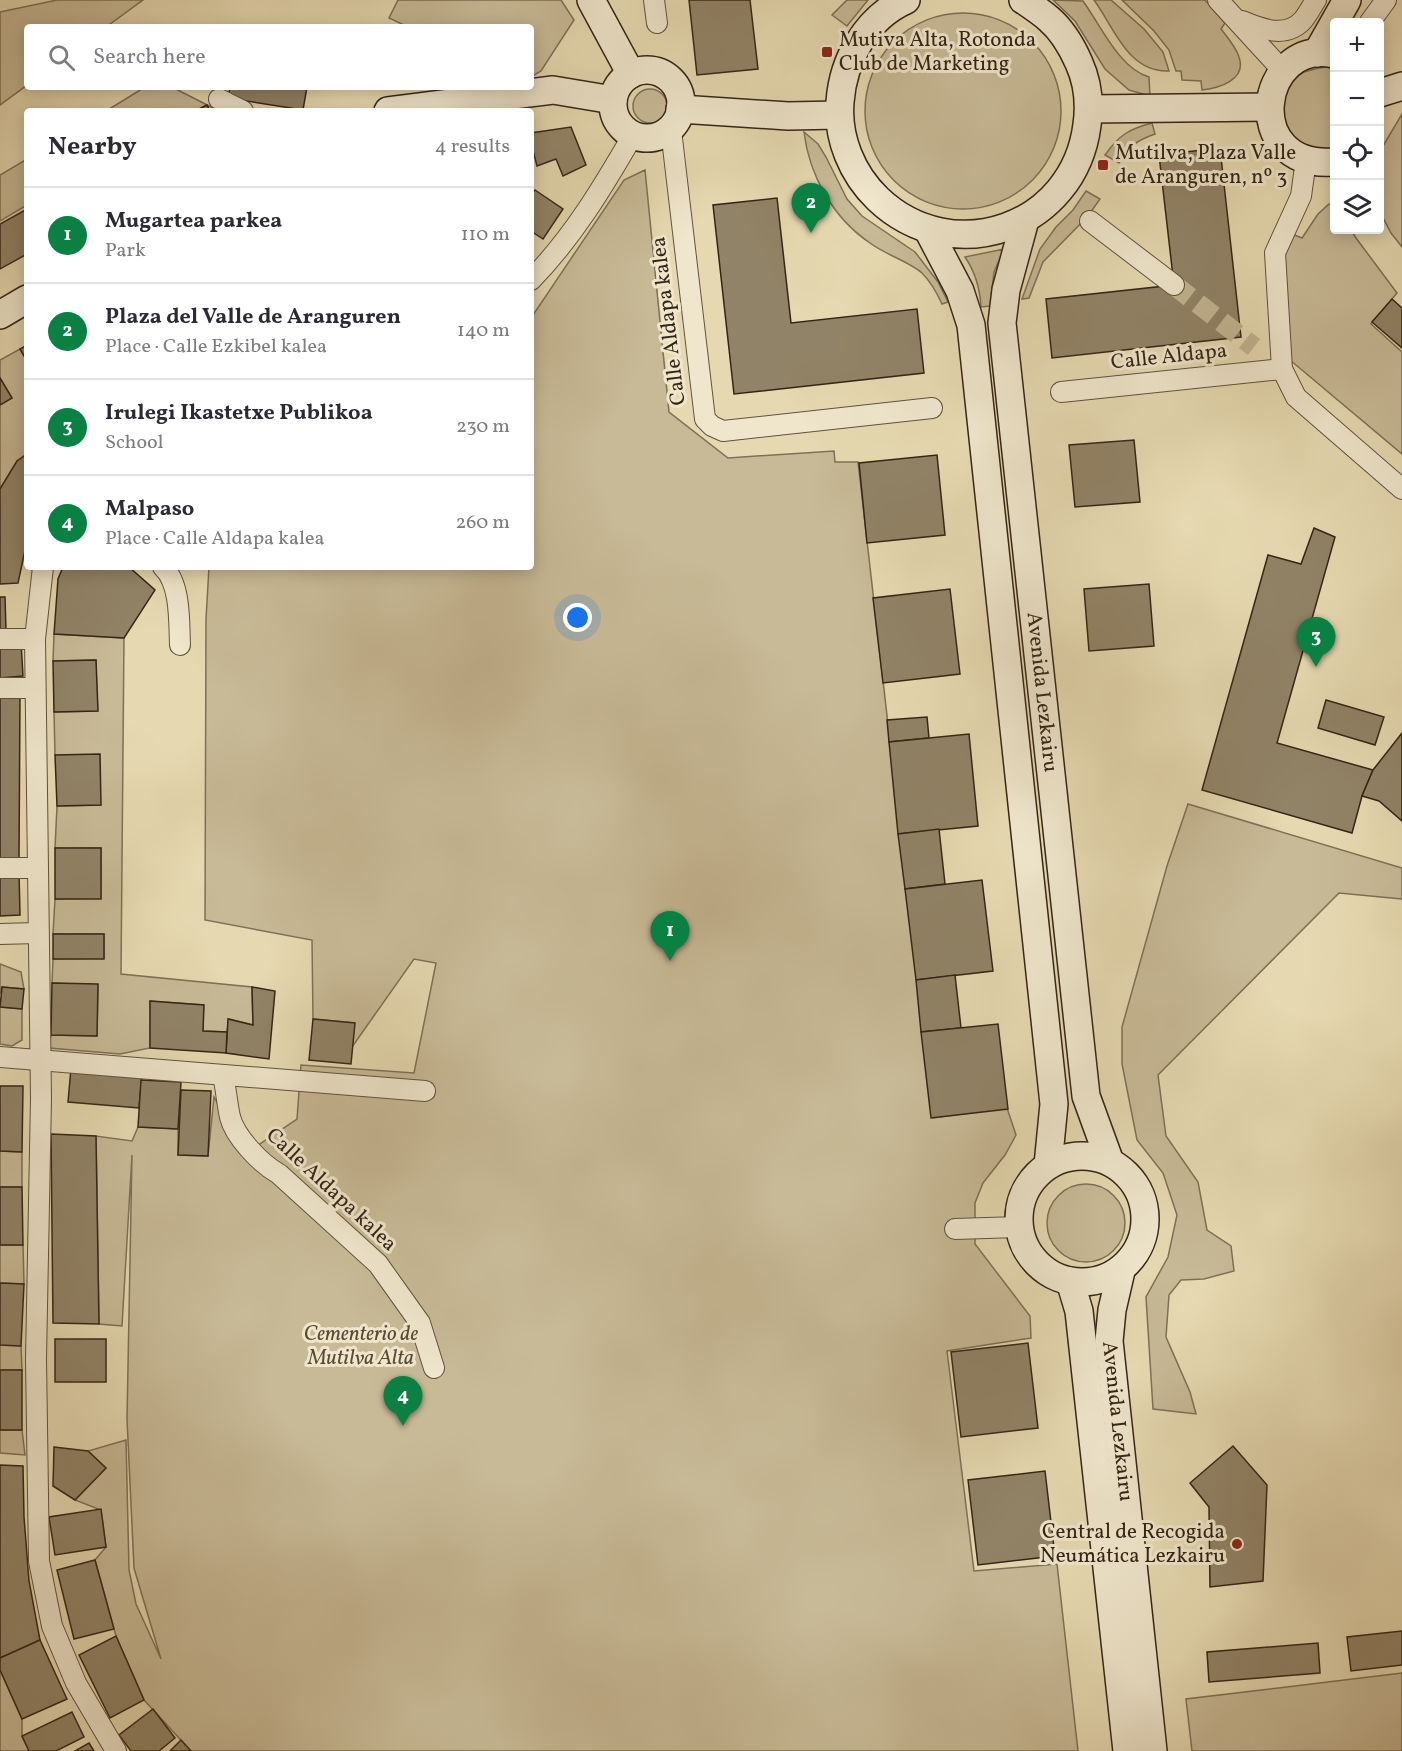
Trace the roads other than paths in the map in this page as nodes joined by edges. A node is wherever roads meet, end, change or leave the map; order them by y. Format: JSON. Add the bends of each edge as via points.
{"nodes":[{"id":1,"x":591,"y":0,"type":"edge"},
{"id":2,"x":654,"y":0,"type":"edge"},
{"id":3,"x":1023,"y":0,"type":"edge"},
{"id":4,"x":1218,"y":0,"type":"edge"},
{"id":5,"x":1316,"y":0,"type":"edge"},
{"id":6,"x":1326,"y":0,"type":"edge"},
{"id":7,"x":1347,"y":0,"type":"edge"},
{"id":8,"x":1358,"y":0,"type":"edge"},
{"id":9,"x":1386,"y":0,"type":"edge"},
{"id":10,"x":901,"y":1,"type":"edge"},
{"id":11,"x":1357,"y":18,"type":"edge"},
{"id":12,"x":1373,"y":18,"type":"edge"},
{"id":13,"x":1237,"y":19,"type":"junction"},
{"id":14,"x":657,"y":23,"type":"dead end"},
{"id":15,"x":1327,"y":46,"type":"edge"},
{"id":16,"x":1283,"y":71,"type":"junction"},
{"id":17,"x":631,"y":74,"type":"junction"},
{"id":18,"x":1402,"y":86,"type":"edge"},
{"id":19,"x":1384,"y":92,"type":"edge"},
{"id":20,"x":219,"y":99,"type":"dead end"},
{"id":21,"x":613,"y":100,"type":"junction"},
{"id":22,"x":1269,"y":107,"type":"junction"},
{"id":23,"x":237,"y":108,"type":"edge"},
{"id":24,"x":412,"y":108,"type":"edge"},
{"id":25,"x":1090,"y":109,"type":"junction"},
{"id":26,"x":838,"y":115,"type":"junction"},
{"id":27,"x":676,"y":119,"type":"junction"},
{"id":28,"x":633,"y":135,"type":"junction"},
{"id":29,"x":1306,"y":160,"type":"junction"},
{"id":30,"x":1330,"y":162,"type":"edge"},
{"id":31,"x":1025,"y":220,"type":"junction"},
{"id":32,"x":1090,"y":221,"type":"dead end"},
{"id":33,"x":928,"y":230,"type":"junction"},
{"id":34,"x":534,"y":277,"type":"edge"},
{"id":35,"x":1174,"y":285,"type":"tunnel mouth"},
{"id":36,"x":24,"y":301,"type":"edge"},
{"id":37,"x":0,"y":315,"type":"edge"},
{"id":38,"x":1282,"y":369,"type":"junction"},
{"id":39,"x":1061,"y":393,"type":"dead end"},
{"id":40,"x":932,"y":408,"type":"dead end"},
{"id":41,"x":1402,"y":489,"type":"edge"},
{"id":42,"x":43,"y":570,"type":"edge"},
{"id":43,"x":149,"y":570,"type":"edge"},
{"id":44,"x":168,"y":575,"type":"edge"},
{"id":45,"x":0,"y":639,"type":"edge"},
{"id":46,"x":35,"y":639,"type":"junction"},
{"id":47,"x":180,"y":645,"type":"dead end"},
{"id":48,"x":0,"y":688,"type":"edge"},
{"id":49,"x":36,"y":688,"type":"junction"},
{"id":50,"x":0,"y":868,"type":"edge"},
{"id":51,"x":37,"y":868,"type":"junction"},
{"id":52,"x":37,"y":933,"type":"junction"},
{"id":53,"x":0,"y":934,"type":"edge"},
{"id":54,"x":0,"y":1057,"type":"edge"},
{"id":55,"x":39,"y":1059,"type":"junction"},
{"id":56,"x":223,"y":1075,"type":"junction"},
{"id":57,"x":426,"y":1091,"type":"dead end"},
{"id":58,"x":1110,"y":1162,"type":"junction"},
{"id":59,"x":1048,"y":1165,"type":"junction"},
{"id":60,"x":1018,"y":1227,"type":"junction"},
{"id":61,"x":955,"y":1228,"type":"dead end"},
{"id":62,"x":1121,"y":1271,"type":"junction"},
{"id":63,"x":1070,"y":1281,"type":"junction"},
{"id":64,"x":434,"y":1368,"type":"dead end"},
{"id":65,"x":116,"y":1751,"type":"edge"},
{"id":66,"x":1127,"y":1751,"type":"edge"},
{"id":67,"x":1154,"y":1751,"type":"edge"}],
"edges":[{"from":1,"to":17,"type":"street"},
{"from":2,"to":14,"type":"street"},
{"from":3,"to":25,"type":"street","via":[[1050,19],[1071,45],[1085,76]]},
{"from":4,"to":13,"type":"street"},
{"from":5,"to":13,"type":"street","via":[[1303,21],[1291,29],[1276,32]]},
{"from":6,"to":15,"type":"street"},
{"from":7,"to":15,"type":"street"},
{"from":8,"to":11,"type":"street"},
{"from":9,"to":12,"type":"street"},
{"from":10,"to":26,"type":"street","via":[[872,24],[853,51],[842,82]]},
{"from":13,"to":16,"type":"street"},
{"from":15,"to":16,"type":"street"},
{"from":16,"to":22,"type":"street","via":[[1271,92]]},
{"from":17,"to":21,"type":"street","via":[[622,81]]},
{"from":17,"to":27,"type":"street","via":[[651,70],[670,80],[680,98]]},
{"from":18,"to":19,"type":"street"},
{"from":20,"to":23,"type":"street"},
{"from":21,"to":24,"type":"street","via":[[553,90]]},
{"from":21,"to":28,"type":"street","via":[[617,121]]},
{"from":22,"to":25,"type":"street"},
{"from":22,"to":29,"type":"street","via":[[1271,124],[1279,140]]},
{"from":25,"to":31,"type":"street","via":[[1085,142],[1072,173],[1052,200]]},
{"from":26,"to":27,"type":"street"},
{"from":26,"to":33,"type":"street","via":[[846,153],[865,187],[893,213]]},
{"from":27,"to":28,"type":"street","via":[[650,138]]},
{"from":27,"to":40,"type":"street","name":"Calle Aldapa kalea","via":[[705,419],[723,431]]},
{"from":28,"to":34,"type":"street","via":[[582,219]]},
{"from":29,"to":30,"type":"street"},
{"from":29,"to":38,"type":"street","via":[[1301,196],[1275,253]]},
{"from":31,"to":33,"type":"street","via":[[994,232],[961,235]]},
{"from":31,"to":58,"type":"street","name":"Avenida Lezkairu","via":[[1006,291],[1002,323],[1086,1096]]},
{"from":32,"to":35,"type":"street"},
{"from":33,"to":59,"type":"street","name":"Avenida Lezkairu","via":[[960,291],[971,325],[1053,1099]]},
{"from":36,"to":37,"type":"street"},
{"from":38,"to":39,"type":"street","name":"Calle Aldapa"},
{"from":38,"to":41,"type":"street","via":[[1296,397]]},
{"from":42,"to":46,"type":"street"},
{"from":43,"to":44,"type":"street","via":[[159,579]]},
{"from":44,"to":47,"type":"street","via":[[179,610]]},
{"from":45,"to":46,"type":"street"},
{"from":46,"to":49,"type":"street"},
{"from":48,"to":49,"type":"street"},
{"from":49,"to":51,"type":"street"},
{"from":50,"to":51,"type":"street"},
{"from":51,"to":52,"type":"street"},
{"from":52,"to":53,"type":"street"},
{"from":52,"to":55,"type":"street"},
{"from":54,"to":55,"type":"street"},
{"from":55,"to":56,"type":"street"},
{"from":55,"to":65,"type":"street","via":[[39,1561],[52,1626],[76,1683]]},
{"from":56,"to":57,"type":"street"},
{"from":56,"to":64,"type":"street","name":"Calle Aldapa kalea","via":[[231,1119],[243,1139],[267,1167],[378,1264],[420,1323]]},
{"from":58,"to":59,"type":"street","via":[[1089,1156],[1068,1157]]},
{"from":58,"to":62,"type":"street","via":[[1126,1173],[1138,1189],[1144,1207],[1140,1245]]},
{"from":59,"to":60,"type":"street","via":[[1024,1193]]},
{"from":60,"to":61,"type":"street"},
{"from":60,"to":63,"type":"street","via":[[1037,1263],[1052,1275]]},
{"from":62,"to":63,"type":"street","via":[[1101,1280]]},
{"from":62,"to":67,"type":"street","name":"Avenida Lezkairu","via":[[1108,1341]]},
{"from":63,"to":66,"type":"street","name":"Avenida Lezkairu","via":[[1079,1311]]}]}
